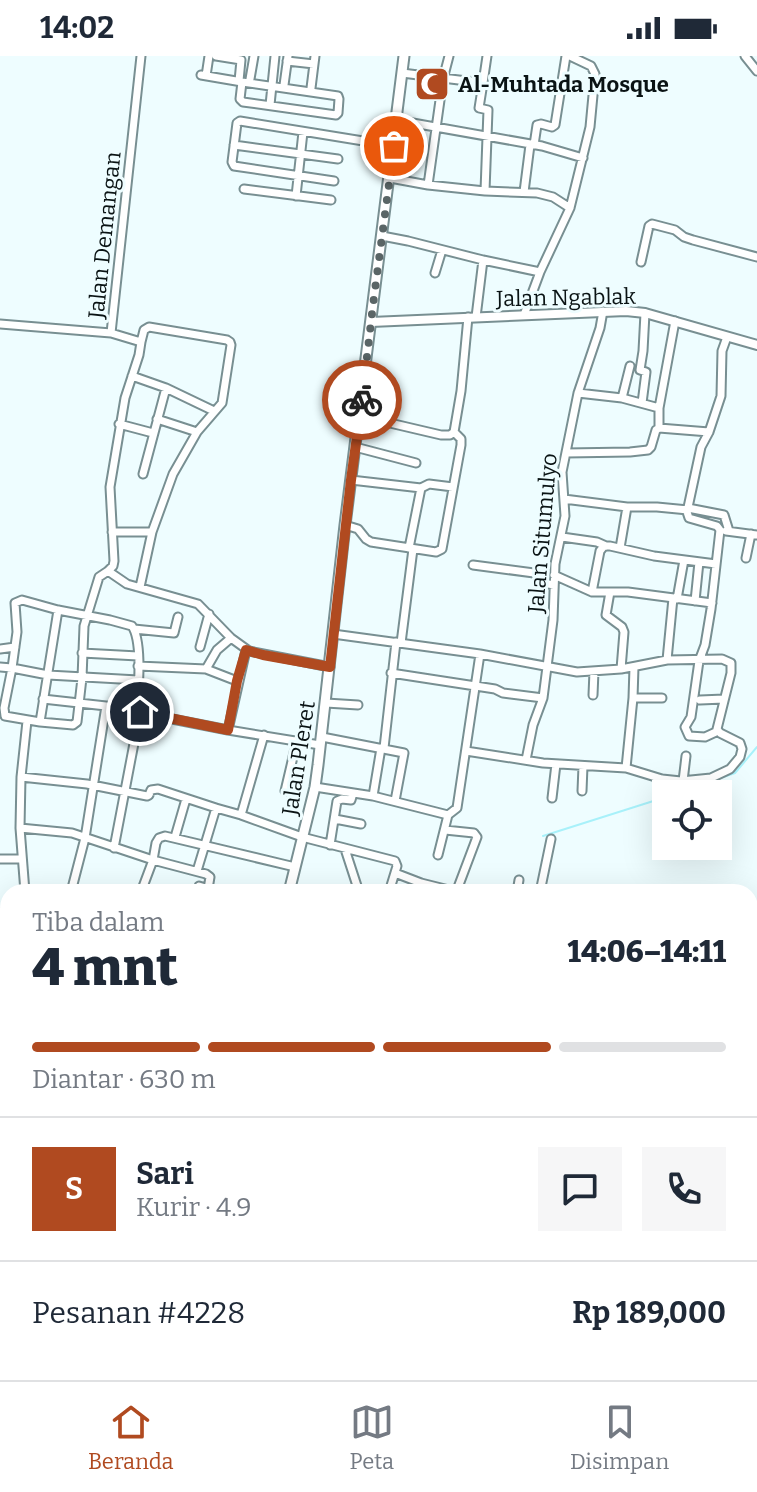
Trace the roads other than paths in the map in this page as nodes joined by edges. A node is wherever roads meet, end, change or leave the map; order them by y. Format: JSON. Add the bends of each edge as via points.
{"nodes":[{"id":1,"x":141,"y":56,"type":"edge"},
{"id":2,"x":209,"y":56,"type":"edge"},
{"id":3,"x":216,"y":56,"type":"edge"},
{"id":4,"x":254,"y":56,"type":"edge"},
{"id":5,"x":275,"y":56,"type":"edge"},
{"id":6,"x":404,"y":56,"type":"edge"},
{"id":7,"x":449,"y":56,"type":"edge"},
{"id":8,"x":487,"y":56,"type":"edge"},
{"id":9,"x":568,"y":56,"type":"edge"},
{"id":10,"x":745,"y":56,"type":"edge"},
{"id":11,"x":288,"y":58,"type":"edge"},
{"id":12,"x":580,"y":58,"type":"edge"},
{"id":13,"x":314,"y":60,"type":"edge"},
{"id":14,"x":757,"y":71,"type":"edge"},
{"id":15,"x":405,"y":73,"type":"junction"},
{"id":16,"x":443,"y":79,"type":"junction"},
{"id":17,"x":244,"y":81,"type":"junction"},
{"id":18,"x":483,"y":83,"type":"junction"},
{"id":19,"x":284,"y":85,"type":"dead end"},
{"id":20,"x":272,"y":86,"type":"junction"},
{"id":21,"x":311,"y":88,"type":"dead end"},
{"id":22,"x":270,"y":105,"type":"junction"},
{"id":23,"x":399,"y":121,"type":"junction"},
{"id":24,"x":436,"y":127,"type":"junction"},
{"id":25,"x":303,"y":132,"type":"junction"},
{"id":26,"x":487,"y":135,"type":"junction"},
{"id":27,"x":234,"y":145,"type":"junction"},
{"id":28,"x":532,"y":145,"type":"junction"},
{"id":29,"x":394,"y":146,"type":"junction"},
{"id":30,"x":300,"y":155,"type":"junction"},
{"id":31,"x":583,"y":158,"type":"junction"},
{"id":32,"x":338,"y":159,"type":"dead end"},
{"id":33,"x":298,"y":176,"type":"junction"},
{"id":34,"x":393,"y":178,"type":"junction"},
{"id":35,"x":334,"y":181,"type":"dead end"},
{"id":36,"x":428,"y":185,"type":"junction"},
{"id":37,"x":244,"y":189,"type":"dead end"},
{"id":38,"x":485,"y":191,"type":"junction"},
{"id":39,"x":524,"y":192,"type":"junction"},
{"id":40,"x":296,"y":196,"type":"junction"},
{"id":41,"x":331,"y":200,"type":"dead end"},
{"id":42,"x":570,"y":208,"type":"junction"},
{"id":43,"x":385,"y":237,"type":"junction"},
{"id":44,"x":442,"y":250,"type":"junction"},
{"id":45,"x":757,"y":257,"type":"edge"},
{"id":46,"x":483,"y":260,"type":"junction"},
{"id":47,"x":641,"y":262,"type":"dead end"},
{"id":48,"x":540,"y":272,"type":"junction"},
{"id":49,"x":435,"y":273,"type":"dead end"},
{"id":50,"x":603,"y":311,"type":"junction"},
{"id":51,"x":645,"y":313,"type":"junction"},
{"id":52,"x":524,"y":315,"type":"junction"},
{"id":53,"x":472,"y":317,"type":"junction"},
{"id":54,"x":675,"y":321,"type":"junction"},
{"id":55,"x":371,"y":322,"type":"junction"},
{"id":56,"x":0,"y":324,"type":"edge"},
{"id":57,"x":111,"y":333,"type":"junction"},
{"id":58,"x":727,"y":337,"type":"junction"},
{"id":59,"x":141,"y":342,"type":"junction"},
{"id":60,"x":757,"y":345,"type":"edge"},
{"id":61,"x":630,"y":366,"type":"dead end"},
{"id":62,"x":132,"y":376,"type":"junction"},
{"id":63,"x":166,"y":388,"type":"junction"},
{"id":64,"x":578,"y":393,"type":"junction"},
{"id":65,"x":622,"y":398,"type":"junction"},
{"id":66,"x":642,"y":403,"type":"junction"},
{"id":67,"x":659,"y":408,"type":"junction"},
{"id":68,"x":214,"y":411,"type":"junction"},
{"id":69,"x":360,"y":416,"type":"junction"},
{"id":70,"x":157,"y":419,"type":"junction"},
{"id":71,"x":119,"y":424,"type":"junction"},
{"id":72,"x":659,"y":428,"type":"junction"},
{"id":73,"x":197,"y":432,"type":"junction"},
{"id":74,"x":454,"y":432,"type":"junction"},
{"id":75,"x":709,"y":432,"type":"junction"},
{"id":76,"x":153,"y":433,"type":"junction"},
{"id":77,"x":355,"y":447,"type":"junction"},
{"id":78,"x":566,"y":453,"type":"junction"},
{"id":79,"x":416,"y":463,"type":"dead end"},
{"id":80,"x":143,"y":474,"type":"dead end"},
{"id":81,"x":351,"y":480,"type":"junction"},
{"id":82,"x":453,"y":487,"type":"junction"},
{"id":83,"x":421,"y":488,"type":"junction"},
{"id":84,"x":564,"y":499,"type":"junction"},
{"id":85,"x":627,"y":507,"type":"junction"},
{"id":86,"x":688,"y":509,"type":"junction"},
{"id":87,"x":345,"y":525,"type":"junction"},
{"id":88,"x":720,"y":530,"type":"junction"},
{"id":89,"x":729,"y":531,"type":"junction"},
{"id":90,"x":112,"y":532,"type":"junction"},
{"id":91,"x":152,"y":532,"type":"junction"},
{"id":92,"x":754,"y":535,"type":"edge"},
{"id":93,"x":562,"y":537,"type":"junction"},
{"id":94,"x":607,"y":546,"type":"junction"},
{"id":95,"x":620,"y":548,"type":"junction"},
{"id":96,"x":411,"y":549,"type":"junction"},
{"id":97,"x":746,"y":558,"type":"dead end"},
{"id":98,"x":684,"y":560,"type":"junction"},
{"id":99,"x":699,"y":562,"type":"junction"},
{"id":100,"x":716,"y":564,"type":"junction"},
{"id":101,"x":473,"y":565,"type":"dead end"},
{"id":102,"x":108,"y":571,"type":"junction"},
{"id":103,"x":554,"y":575,"type":"junction"},
{"id":104,"x":554,"y":585,"type":"junction"},
{"id":105,"x":140,"y":587,"type":"junction"},
{"id":106,"x":592,"y":592,"type":"junction"},
{"id":107,"x":610,"y":592,"type":"junction"},
{"id":108,"x":675,"y":599,"type":"junction"},
{"id":109,"x":695,"y":601,"type":"junction"},
{"id":110,"x":712,"y":603,"type":"junction"},
{"id":111,"x":58,"y":610,"type":"junction"},
{"id":112,"x":209,"y":614,"type":"junction"},
{"id":113,"x":86,"y":615,"type":"junction"},
{"id":114,"x":178,"y":617,"type":"dead end"},
{"id":115,"x":134,"y":629,"type":"junction"},
{"id":116,"x":333,"y":634,"type":"junction"},
{"id":117,"x":231,"y":638,"type":"junction"},
{"id":118,"x":399,"y":642,"type":"junction"},
{"id":119,"x":15,"y":647,"type":"junction"},
{"id":120,"x":200,"y":647,"type":"dead end"},
{"id":121,"x":0,"y":649,"type":"edge"},
{"id":122,"x":246,"y":650,"type":"junction"},
{"id":123,"x":82,"y":653,"type":"junction"},
{"id":124,"x":480,"y":654,"type":"junction"},
{"id":125,"x":138,"y":656,"type":"junction"},
{"id":126,"x":667,"y":660,"type":"junction"},
{"id":127,"x":699,"y":661,"type":"junction"},
{"id":128,"x":138,"y":666,"type":"junction"},
{"id":129,"x":547,"y":666,"type":"junction"},
{"id":130,"x":0,"y":667,"type":"edge"},
{"id":131,"x":330,"y":667,"type":"junction"},
{"id":132,"x":634,"y":667,"type":"junction"},
{"id":133,"x":12,"y":668,"type":"junction"},
{"id":134,"x":206,"y":669,"type":"junction"},
{"id":135,"x":621,"y":669,"type":"junction"},
{"id":136,"x":594,"y":671,"type":"junction"},
{"id":137,"x":391,"y":673,"type":"junction"},
{"id":138,"x":48,"y":675,"type":"junction"},
{"id":139,"x":82,"y":678,"type":"junction"},
{"id":140,"x":138,"y":680,"type":"junction"},
{"id":141,"x":237,"y":681,"type":"junction"},
{"id":142,"x":476,"y":686,"type":"junction"},
{"id":143,"x":593,"y":695,"type":"dead end"},
{"id":144,"x":543,"y":698,"type":"junction"},
{"id":145,"x":633,"y":698,"type":"junction"},
{"id":146,"x":662,"y":698,"type":"dead end"},
{"id":147,"x":43,"y":699,"type":"junction"},
{"id":148,"x":724,"y":699,"type":"junction"},
{"id":149,"x":700,"y":700,"type":"dead end"},
{"id":150,"x":80,"y":703,"type":"junction"},
{"id":151,"x":326,"y":703,"type":"junction"},
{"id":152,"x":358,"y":705,"type":"dead end"},
{"id":153,"x":106,"y":706,"type":"junction"},
{"id":154,"x":138,"y":712,"type":"junction"},
{"id":155,"x":27,"y":721,"type":"junction"},
{"id":156,"x":40,"y":722,"type":"junction"},
{"id":157,"x":228,"y":730,"type":"junction"},
{"id":158,"x":718,"y":731,"type":"junction"},
{"id":159,"x":264,"y":735,"type":"junction"},
{"id":160,"x":297,"y":740,"type":"junction"},
{"id":161,"x":321,"y":741,"type":"junction"},
{"id":162,"x":382,"y":748,"type":"junction"},
{"id":163,"x":466,"y":751,"type":"junction"},
{"id":164,"x":686,"y":756,"type":"dead end"},
{"id":165,"x":526,"y":760,"type":"junction"},
{"id":166,"x":556,"y":764,"type":"junction"},
{"id":167,"x":583,"y":766,"type":"junction"},
{"id":168,"x":626,"y":768,"type":"junction"},
{"id":169,"x":21,"y":777,"type":"junction"},
{"id":170,"x":672,"y":780,"type":"edge"},
{"id":171,"x":683,"y":780,"type":"edge"},
{"id":172,"x":692,"y":780,"type":"edge"},
{"id":173,"x":93,"y":785,"type":"junction"},
{"id":174,"x":315,"y":787,"type":"junction"},
{"id":175,"x":285,"y":791,"type":"dead end"},
{"id":176,"x":582,"y":791,"type":"dead end"},
{"id":177,"x":125,"y":792,"type":"junction"},
{"id":178,"x":353,"y":793,"type":"junction"},
{"id":179,"x":373,"y":796,"type":"junction"},
{"id":180,"x":552,"y":798,"type":"dead end"},
{"id":181,"x":186,"y":799,"type":"junction"},
{"id":182,"x":395,"y":801,"type":"junction"},
{"id":183,"x":216,"y":808,"type":"junction"},
{"id":184,"x":241,"y":815,"type":"junction"},
{"id":185,"x":448,"y":815,"type":"junction"},
{"id":186,"x":335,"y":819,"type":"junction"},
{"id":187,"x":361,"y":824,"type":"dead end"},
{"id":188,"x":20,"y":828,"type":"junction"},
{"id":189,"x":445,"y":830,"type":"junction"},
{"id":190,"x":175,"y":837,"type":"junction"},
{"id":191,"x":302,"y":837,"type":"junction"},
{"id":192,"x":85,"y":838,"type":"junction"},
{"id":193,"x":551,"y":839,"type":"dead end"},
{"id":194,"x":205,"y":845,"type":"junction"},
{"id":195,"x":330,"y":845,"type":"junction"},
{"id":196,"x":114,"y":848,"type":"junction"},
{"id":197,"x":345,"y":849,"type":"junction"},
{"id":198,"x":438,"y":855,"type":"dead end"},
{"id":199,"x":0,"y":859,"type":"edge"},
{"id":200,"x":22,"y":859,"type":"junction"},
{"id":201,"x":153,"y":860,"type":"junction"},
{"id":202,"x":295,"y":867,"type":"junction"},
{"id":203,"x":197,"y":871,"type":"junction"},
{"id":204,"x":395,"y":873,"type":"junction"},
{"id":205,"x":519,"y":880,"type":"dead end"},
{"id":206,"x":24,"y":884,"type":"edge"},
{"id":207,"x":73,"y":884,"type":"edge"},
{"id":208,"x":144,"y":884,"type":"edge"},
{"id":209,"x":209,"y":884,"type":"edge"},
{"id":210,"x":291,"y":884,"type":"edge"},
{"id":211,"x":356,"y":884,"type":"edge"},
{"id":212,"x":392,"y":884,"type":"edge"},
{"id":213,"x":423,"y":884,"type":"edge"},
{"id":214,"x":460,"y":884,"type":"edge"},
{"id":215,"x":518,"y":884,"type":"edge"},
{"id":216,"x":542,"y":884,"type":"edge"}],
"edges":[{"from":1,"to":57,"type":"street","name":"Jalan Demangan"},
{"from":2,"to":17,"type":"street","via":[[203,76]]},
{"from":3,"to":17,"type":"street","via":[[241,60]]},
{"from":4,"to":17,"type":"street"},
{"from":5,"to":20,"type":"street"},
{"from":6,"to":15,"type":"main road","name":"Jalan Pleret"},
{"from":7,"to":16,"type":"street"},
{"from":8,"to":18,"type":"street"},
{"from":9,"to":12,"type":"street"},
{"from":9,"to":28,"type":"street","via":[[555,125],[537,125]]},
{"from":10,"to":14,"type":"street"},
{"from":11,"to":13,"type":"street"},
{"from":11,"to":19,"type":"street"},
{"from":12,"to":31,"type":"street","via":[[595,74]]},
{"from":13,"to":21,"type":"street"},
{"from":15,"to":16,"type":"street"},
{"from":15,"to":23,"type":"main road","name":"Jalan Pleret"},
{"from":16,"to":18,"type":"street"},
{"from":16,"to":24,"type":"street"},
{"from":17,"to":20,"type":"street"},
{"from":17,"to":22,"type":"street","via":[[241,101]]},
{"from":18,"to":26,"type":"street","via":[[479,108],[491,110]]},
{"from":20,"to":22,"type":"street"},
{"from":20,"to":22,"type":"street","via":[[338,96],[338,113]]},
{"from":23,"to":24,"type":"street"},
{"from":23,"to":29,"type":"main road","name":"Jalan Pleret"},
{"from":24,"to":26,"type":"street"},
{"from":24,"to":36,"type":"street"},
{"from":25,"to":27,"type":"street","via":[[240,121]]},
{"from":25,"to":29,"type":"street"},
{"from":25,"to":30,"type":"street"},
{"from":26,"to":28,"type":"street"},
{"from":26,"to":38,"type":"street"},
{"from":27,"to":30,"type":"street"},
{"from":27,"to":33,"type":"street","via":[[234,166]]},
{"from":28,"to":31,"type":"street"},
{"from":28,"to":39,"type":"street"},
{"from":29,"to":34,"type":"main road","name":"Jalan Pleret"},
{"from":30,"to":32,"type":"street"},
{"from":30,"to":33,"type":"street"},
{"from":31,"to":42,"type":"street"},
{"from":33,"to":35,"type":"street"},
{"from":33,"to":40,"type":"street"},
{"from":34,"to":36,"type":"street"},
{"from":34,"to":43,"type":"main road","name":"Jalan Pleret"},
{"from":36,"to":38,"type":"street"},
{"from":37,"to":40,"type":"street"},
{"from":38,"to":39,"type":"street"},
{"from":39,"to":42,"type":"street","via":[[553,197]]},
{"from":40,"to":41,"type":"street"},
{"from":42,"to":48,"type":"street"},
{"from":43,"to":44,"type":"street"},
{"from":43,"to":55,"type":"main road","name":"Jalan Pleret"},
{"from":44,"to":46,"type":"street"},
{"from":44,"to":49,"type":"street"},
{"from":45,"to":47,"type":"street","via":[[652,224]]},
{"from":46,"to":48,"type":"street"},
{"from":46,"to":53,"type":"street"},
{"from":48,"to":52,"type":"street"},
{"from":50,"to":51,"type":"street","name":"Jalan Ngablak"},
{"from":50,"to":52,"type":"street","name":"Jalan Ngablak"},
{"from":50,"to":64,"type":"street","name":"Jalan Situmulyo"},
{"from":51,"to":54,"type":"street","name":"Jalan Ngablak"},
{"from":51,"to":66,"type":"street"},
{"from":52,"to":53,"type":"street","name":"Jalan Ngablak"},
{"from":53,"to":55,"type":"street","name":"Jalan Ngablak"},
{"from":53,"to":74,"type":"street"},
{"from":54,"to":58,"type":"street","name":"Jalan Ngablak"},
{"from":54,"to":67,"type":"street"},
{"from":55,"to":69,"type":"main road","name":"Jalan Pleret"},
{"from":56,"to":57,"type":"street"},
{"from":57,"to":59,"type":"street","name":"Jalan Demangan"},
{"from":58,"to":60,"type":"street","name":"Jalan Ngablak"},
{"from":58,"to":75,"type":"street","via":[[721,396]]},
{"from":59,"to":62,"type":"street"},
{"from":59,"to":68,"type":"street","via":[[149,327],[230,342],[222,403]]},
{"from":61,"to":65,"type":"street"},
{"from":62,"to":63,"type":"street"},
{"from":62,"to":71,"type":"street"},
{"from":63,"to":68,"type":"street"},
{"from":63,"to":70,"type":"street"},
{"from":64,"to":65,"type":"street"},
{"from":64,"to":78,"type":"street","name":"Jalan Situmulyo"},
{"from":65,"to":66,"type":"street"},
{"from":66,"to":67,"type":"street"},
{"from":67,"to":72,"type":"street"},
{"from":68,"to":73,"type":"street"},
{"from":69,"to":74,"type":"street","via":[[441,435]]},
{"from":69,"to":77,"type":"main road","name":"Jalan Pleret"},
{"from":70,"to":73,"type":"street"},
{"from":70,"to":76,"type":"street"},
{"from":71,"to":76,"type":"street"},
{"from":71,"to":90,"type":"street","via":[[110,487]]},
{"from":72,"to":75,"type":"street"},
{"from":72,"to":78,"type":"street","via":[[648,450]]},
{"from":73,"to":91,"type":"street","via":[[173,474]]},
{"from":74,"to":82,"type":"street","via":[[461,445]]},
{"from":75,"to":86,"type":"street"},
{"from":76,"to":80,"type":"street"},
{"from":77,"to":79,"type":"street"},
{"from":77,"to":81,"type":"main road","name":"Jalan Pleret"},
{"from":78,"to":84,"type":"street","name":"Jalan Situmulyo"},
{"from":81,"to":83,"type":"street"},
{"from":81,"to":87,"type":"main road","name":"Jalan Pleret"},
{"from":82,"to":83,"type":"street"},
{"from":82,"to":96,"type":"street","via":[[442,549]]},
{"from":83,"to":96,"type":"street"},
{"from":84,"to":85,"type":"street"},
{"from":84,"to":93,"type":"street","name":"Jalan Situmulyo"},
{"from":85,"to":86,"type":"street"},
{"from":85,"to":95,"type":"street"},
{"from":86,"to":88,"type":"street","via":[[689,518]]},
{"from":86,"to":89,"type":"street","via":[[724,515]]},
{"from":87,"to":96,"type":"street","via":[[371,542]]},
{"from":87,"to":116,"type":"main road","name":"Jalan Pleret"},
{"from":88,"to":89,"type":"street"},
{"from":88,"to":100,"type":"street"},
{"from":89,"to":92,"type":"street"},
{"from":90,"to":91,"type":"street"},
{"from":90,"to":102,"type":"street","via":[[114,561]]},
{"from":91,"to":105,"type":"street"},
{"from":92,"to":97,"type":"street"},
{"from":93,"to":94,"type":"street"},
{"from":93,"to":103,"type":"street","name":"Jalan Situmulyo"},
{"from":94,"to":95,"type":"street"},
{"from":94,"to":106,"type":"street","via":[[600,551]]},
{"from":95,"to":98,"type":"street"},
{"from":96,"to":118,"type":"street"},
{"from":98,"to":99,"type":"street"},
{"from":98,"to":108,"type":"street"},
{"from":99,"to":100,"type":"street"},
{"from":99,"to":109,"type":"street"},
{"from":100,"to":110,"type":"street"},
{"from":101,"to":104,"type":"street","via":[[534,573],[541,582]]},
{"from":102,"to":105,"type":"street"},
{"from":102,"to":113,"type":"street","via":[[99,577]]},
{"from":103,"to":104,"type":"street","name":"Jalan Situmulyo"},
{"from":103,"to":106,"type":"street"},
{"from":104,"to":129,"type":"street","name":"Jalan Situmulyo"},
{"from":105,"to":112,"type":"street","via":[[195,602]]},
{"from":106,"to":107,"type":"street"},
{"from":107,"to":108,"type":"street"},
{"from":107,"to":135,"type":"street","via":[[606,615],[624,632]]},
{"from":108,"to":109,"type":"street"},
{"from":108,"to":126,"type":"street"},
{"from":109,"to":110,"type":"street"},
{"from":110,"to":127,"type":"street"},
{"from":111,"to":113,"type":"street"},
{"from":111,"to":119,"type":"street","via":[[17,601]]},
{"from":111,"to":138,"type":"street"},
{"from":112,"to":117,"type":"street"},
{"from":112,"to":120,"type":"street"},
{"from":113,"to":115,"type":"street"},
{"from":113,"to":123,"type":"street"},
{"from":114,"to":115,"type":"street","via":[[174,633]]},
{"from":115,"to":125,"type":"street"},
{"from":116,"to":118,"type":"street"},
{"from":116,"to":131,"type":"main road","name":"Jalan Pleret"},
{"from":117,"to":122,"type":"street"},
{"from":117,"to":134,"type":"street"},
{"from":118,"to":124,"type":"street"},
{"from":118,"to":137,"type":"street"},
{"from":119,"to":121,"type":"street"},
{"from":119,"to":133,"type":"street"},
{"from":122,"to":131,"type":"street"},
{"from":122,"to":141,"type":"street"},
{"from":123,"to":125,"type":"street"},
{"from":123,"to":139,"type":"street"},
{"from":124,"to":129,"type":"street"},
{"from":124,"to":142,"type":"street"},
{"from":125,"to":128,"type":"street"},
{"from":126,"to":127,"type":"street"},
{"from":126,"to":132,"type":"street"},
{"from":127,"to":148,"type":"street","via":[[731,663]]},
{"from":127,"to":158,"type":"street","via":[[688,736]]},
{"from":128,"to":134,"type":"street"},
{"from":128,"to":140,"type":"street"},
{"from":129,"to":136,"type":"street"},
{"from":129,"to":144,"type":"street","name":"Jalan Situmulyo"},
{"from":130,"to":133,"type":"street"},
{"from":131,"to":151,"type":"main road","name":"Jalan Pleret"},
{"from":132,"to":135,"type":"street"},
{"from":132,"to":145,"type":"street"},
{"from":133,"to":138,"type":"street"},
{"from":133,"to":155,"type":"street","via":[[4,715]]},
{"from":134,"to":141,"type":"street"},
{"from":135,"to":136,"type":"street"},
{"from":136,"to":143,"type":"street"},
{"from":137,"to":142,"type":"street"},
{"from":137,"to":162,"type":"street"},
{"from":138,"to":139,"type":"street"},
{"from":138,"to":147,"type":"street"},
{"from":139,"to":140,"type":"street"},
{"from":139,"to":150,"type":"street"},
{"from":140,"to":154,"type":"street"},
{"from":141,"to":157,"type":"street"},
{"from":142,"to":144,"type":"street"},
{"from":142,"to":163,"type":"street"},
{"from":144,"to":165,"type":"street","name":"Jalan Situmulyo"},
{"from":145,"to":146,"type":"street"},
{"from":145,"to":168,"type":"street"},
{"from":147,"to":150,"type":"street"},
{"from":147,"to":156,"type":"street"},
{"from":148,"to":149,"type":"street"},
{"from":148,"to":158,"type":"street"},
{"from":150,"to":153,"type":"street"},
{"from":150,"to":156,"type":"street","via":[[75,724]]},
{"from":151,"to":152,"type":"street"},
{"from":151,"to":161,"type":"main road","name":"Jalan Pleret"},
{"from":153,"to":154,"type":"street"},
{"from":153,"to":173,"type":"street"},
{"from":154,"to":157,"type":"street"},
{"from":154,"to":177,"type":"street"},
{"from":155,"to":156,"type":"street"},
{"from":155,"to":169,"type":"street"},
{"from":157,"to":159,"type":"street"},
{"from":158,"to":172,"type":"street","via":[[740,743],[740,757],[723,773]]},
{"from":159,"to":160,"type":"street"},
{"from":159,"to":184,"type":"street"},
{"from":160,"to":161,"type":"street"},
{"from":160,"to":175,"type":"street"},
{"from":161,"to":162,"type":"street"},
{"from":161,"to":174,"type":"main road","name":"Jalan Pleret"},
{"from":162,"to":179,"type":"street"},
{"from":162,"to":182,"type":"street","via":[[404,753]]},
{"from":163,"to":165,"type":"street"},
{"from":163,"to":185,"type":"street","via":[[457,808]]},
{"from":164,"to":171,"type":"street"},
{"from":165,"to":166,"type":"street"},
{"from":166,"to":167,"type":"street"},
{"from":166,"to":180,"type":"street"},
{"from":167,"to":168,"type":"street"},
{"from":167,"to":176,"type":"street"},
{"from":168,"to":170,"type":"street"},
{"from":169,"to":173,"type":"street"},
{"from":169,"to":188,"type":"street"},
{"from":173,"to":177,"type":"street"},
{"from":173,"to":192,"type":"street"},
{"from":174,"to":178,"type":"street"},
{"from":174,"to":191,"type":"main road","name":"Jalan Pleret"},
{"from":177,"to":181,"type":"street","via":[[147,796],[158,789]]},
{"from":177,"to":196,"type":"street"},
{"from":178,"to":179,"type":"street"},
{"from":178,"to":186,"type":"street","via":[[351,800],[337,801]]},
{"from":179,"to":182,"type":"street"},
{"from":181,"to":183,"type":"street"},
{"from":181,"to":190,"type":"street"},
{"from":182,"to":185,"type":"street"},
{"from":183,"to":184,"type":"street"},
{"from":183,"to":194,"type":"street"},
{"from":184,"to":191,"type":"street"},
{"from":185,"to":189,"type":"street"},
{"from":186,"to":187,"type":"street"},
{"from":186,"to":195,"type":"street"},
{"from":188,"to":192,"type":"street"},
{"from":188,"to":200,"type":"street"},
{"from":189,"to":198,"type":"street"},
{"from":189,"to":214,"type":"street","via":[[477,837]]},
{"from":190,"to":194,"type":"street"},
{"from":190,"to":201,"type":"street","via":[[159,838]]},
{"from":191,"to":195,"type":"street"},
{"from":191,"to":202,"type":"main road","name":"Jalan Pleret"},
{"from":192,"to":196,"type":"street"},
{"from":192,"to":207,"type":"street"},
{"from":193,"to":216,"type":"street"},
{"from":194,"to":202,"type":"street"},
{"from":194,"to":203,"type":"street"},
{"from":195,"to":197,"type":"street"},
{"from":196,"to":201,"type":"street"},
{"from":197,"to":204,"type":"street","via":[[395,861]]},
{"from":197,"to":211,"type":"street"},
{"from":199,"to":200,"type":"street"},
{"from":200,"to":206,"type":"street"},
{"from":201,"to":203,"type":"street"},
{"from":201,"to":208,"type":"street"},
{"from":202,"to":210,"type":"main road","name":"Jalan Pleret"},
{"from":203,"to":209,"type":"street","via":[[210,877]]},
{"from":204,"to":212,"type":"street"},
{"from":204,"to":213,"type":"street"},
{"from":205,"to":215,"type":"street"}]}
